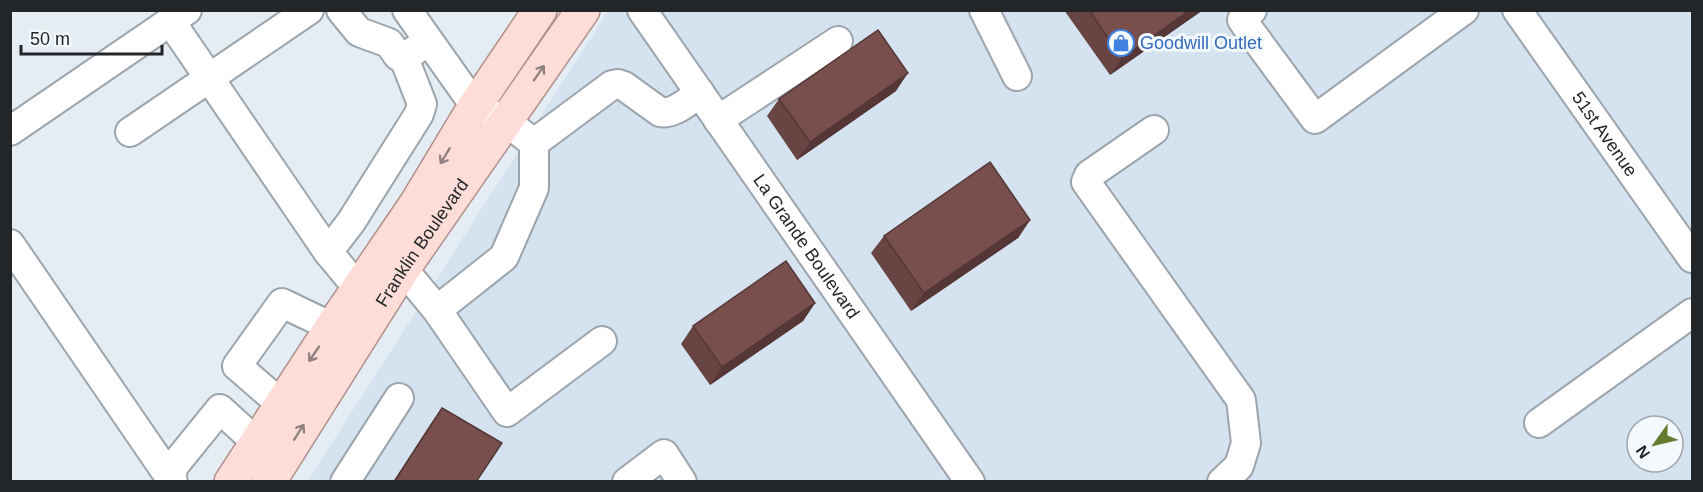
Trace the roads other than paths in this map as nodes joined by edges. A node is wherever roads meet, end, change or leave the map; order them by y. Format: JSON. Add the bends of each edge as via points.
{"nodes":[{"id":1,"x":309,"y":10,"type":"edge"},
{"id":2,"x":341,"y":10,"type":"edge"},
{"id":3,"x":407,"y":10,"type":"edge"},
{"id":4,"x":540,"y":10,"type":"edge"},
{"id":5,"x":583,"y":10,"type":"edge"},
{"id":6,"x":642,"y":10,"type":"edge"},
{"id":7,"x":984,"y":10,"type":"edge"},
{"id":8,"x":1252,"y":10,"type":"edge"},
{"id":9,"x":1464,"y":10,"type":"edge"},
{"id":10,"x":1521,"y":12,"type":"edge"},
{"id":11,"x":179,"y":16,"type":"edge"},
{"id":12,"x":428,"y":40,"type":"junction"},
{"id":13,"x":838,"y":41,"type":"dead end"},
{"id":14,"x":404,"y":58,"type":"junction"},
{"id":15,"x":1017,"y":76,"type":"dead end"},
{"id":16,"x":210,"y":78,"type":"junction"},
{"id":17,"x":700,"y":93,"type":"junction"},
{"id":18,"x":475,"y":106,"type":"junction"},
{"id":19,"x":718,"y":120,"type":"junction"},
{"id":20,"x":505,"y":121,"type":"junction"},
{"id":21,"x":1154,"y":130,"type":"dead end"},
{"id":22,"x":10,"y":131,"type":"edge"},
{"id":23,"x":130,"y":132,"type":"dead end"},
{"id":24,"x":534,"y":143,"type":"junction"},
{"id":25,"x":10,"y":244,"type":"edge"},
{"id":26,"x":1689,"y":246,"type":"edge"},
{"id":27,"x":328,"y":252,"type":"junction"},
{"id":28,"x":403,"y":269,"type":"junction"},
{"id":29,"x":358,"y":288,"type":"junction"},
{"id":30,"x":436,"y":310,"type":"junction"},
{"id":31,"x":1692,"y":313,"type":"edge"},
{"id":32,"x":332,"y":327,"type":"junction"},
{"id":33,"x":602,"y":341,"type":"dead end"},
{"id":34,"x":399,"y":398,"type":"dead end"},
{"id":35,"x":280,"y":404,"type":"junction"},
{"id":36,"x":1539,"y":423,"type":"dead end"},
{"id":37,"x":256,"y":442,"type":"junction"},
{"id":38,"x":172,"y":481,"type":"edge"},
{"id":39,"x":231,"y":482,"type":"edge"},
{"id":40,"x":269,"y":482,"type":"edge"},
{"id":41,"x":345,"y":482,"type":"edge"},
{"id":42,"x":627,"y":482,"type":"edge"},
{"id":43,"x":682,"y":482,"type":"edge"},
{"id":44,"x":970,"y":482,"type":"edge"},
{"id":45,"x":1222,"y":482,"type":"edge"}],
"edges":[{"from":1,"to":16,"type":"street"},
{"from":2,"to":14,"type":"street","via":[[359,32],[388,43]]},
{"from":3,"to":12,"type":"street"},
{"from":4,"to":18,"type":"main road","name":"Franklin Boulevard"},
{"from":20,"to":5,"type":"main road","name":"Franklin Boulevard","one_way":true},
{"from":6,"to":17,"type":"street","name":"La Grande Boulevard"},
{"from":7,"to":15,"type":"street"},
{"from":8,"to":9,"type":"street","via":[[1242,20],[1315,119]]},
{"from":10,"to":26,"type":"street","name":"51st Avenue"},
{"from":11,"to":16,"type":"street"},
{"from":11,"to":22,"type":"street"},
{"from":12,"to":14,"type":"street"},
{"from":12,"to":18,"type":"street"},
{"from":13,"to":19,"type":"street"},
{"from":14,"to":27,"type":"street","via":[[422,104],[419,114]]},
{"from":16,"to":23,"type":"street"},
{"from":16,"to":27,"type":"street"},
{"from":17,"to":19,"type":"street","name":"La Grande Boulevard"},
{"from":17,"to":24,"type":"street","via":[[666,113],[624,86],[612,85]]},
{"from":18,"to":20,"type":"street"},
{"from":18,"to":29,"type":"main road","name":"Franklin Boulevard","one_way":true,"via":[[416,204]]},
{"from":19,"to":44,"type":"street","name":"La Grande Boulevard"},
{"from":20,"to":24,"type":"street"},
{"from":20,"to":28,"type":"main road","name":"Franklin Boulevard"},
{"from":21,"to":45,"type":"street","via":[[1089,175],[1086,182],[1241,400],[1246,443],[1239,466]]},
{"from":24,"to":30,"type":"street","via":[[534,188],[504,257]]},
{"from":25,"to":38,"type":"street"},
{"from":27,"to":29,"type":"street"},
{"from":28,"to":30,"type":"street"},
{"from":40,"to":28,"type":"main road","name":"Franklin Boulevard","one_way":true},
{"from":29,"to":32,"type":"main road","name":"Franklin Boulevard"},
{"from":30,"to":33,"type":"street","via":[[507,412]]},
{"from":31,"to":36,"type":"street"},
{"from":32,"to":35,"type":"main road","name":"Franklin Boulevard","one_way":true},
{"from":32,"to":35,"type":"street","via":[[282,303],[237,366]]},
{"from":34,"to":41,"type":"street"},
{"from":35,"to":37,"type":"main road","name":"Franklin Boulevard"},
{"from":37,"to":38,"type":"street","via":[[220,410],[173,467]]},
{"from":37,"to":39,"type":"main road","name":"Franklin Boulevard"},
{"from":42,"to":43,"type":"street","via":[[663,454]]}]}
